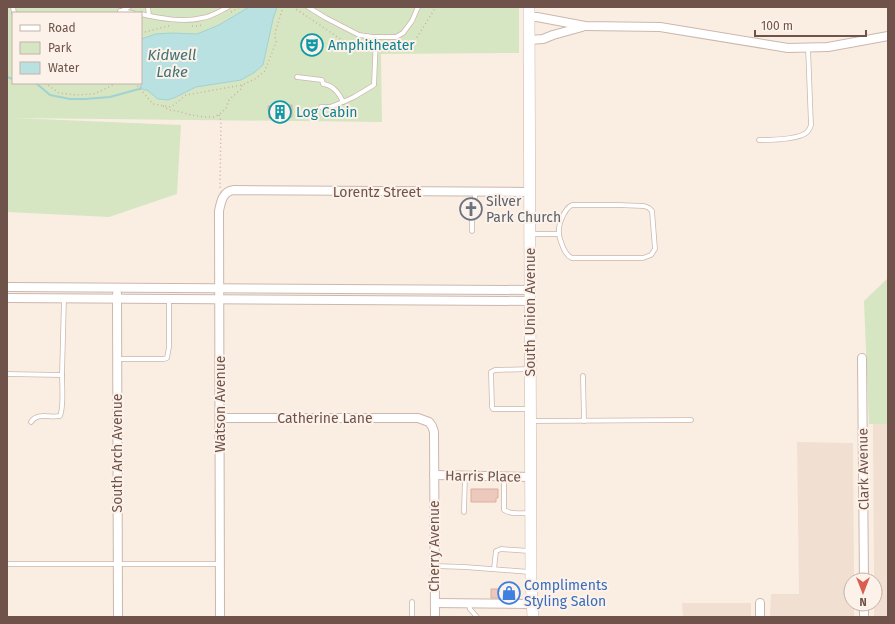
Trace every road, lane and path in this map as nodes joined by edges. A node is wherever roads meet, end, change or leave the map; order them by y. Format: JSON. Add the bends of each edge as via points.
{"nodes":[{"id":1,"x":129,"y":7,"type":"edge"},
{"id":2,"x":148,"y":7,"type":"edge"},
{"id":3,"x":228,"y":7,"type":"edge"},
{"id":4,"x":283,"y":7,"type":"edge"},
{"id":5,"x":308,"y":7,"type":"edge"},
{"id":6,"x":418,"y":7,"type":"edge"},
{"id":7,"x":119,"y":12,"type":"edge"},
{"id":8,"x":529,"y":12,"type":"edge"},
{"id":9,"x":142,"y":14,"type":"edge"},
{"id":10,"x":149,"y":16,"type":"junction"},
{"id":11,"x":172,"y":25,"type":"dead end"},
{"id":12,"x":192,"y":26,"type":"dead end"},
{"id":13,"x":198,"y":26,"type":"dead end"},
{"id":14,"x":585,"y":26,"type":"junction"},
{"id":15,"x":142,"y":33,"type":"edge"},
{"id":16,"x":888,"y":36,"type":"edge"},
{"id":17,"x":376,"y":38,"type":"junction"},
{"id":18,"x":529,"y":40,"type":"junction"},
{"id":19,"x":808,"y":47,"type":"junction"},
{"id":20,"x":297,"y":77,"type":"dead end"},
{"id":21,"x":46,"y":84,"type":"edge"},
{"id":22,"x":114,"y":84,"type":"edge"},
{"id":23,"x":136,"y":84,"type":"edge"},
{"id":24,"x":242,"y":85,"type":"junction"},
{"id":25,"x":342,"y":102,"type":"junction"},
{"id":26,"x":162,"y":106,"type":"junction"},
{"id":27,"x":321,"y":108,"type":"dead end"},
{"id":28,"x":219,"y":115,"type":"junction"},
{"id":29,"x":759,"y":140,"type":"dead end"},
{"id":30,"x":223,"y":190,"type":"junction"},
{"id":31,"x":476,"y":192,"type":"junction"},
{"id":32,"x":530,"y":192,"type":"junction"},
{"id":33,"x":472,"y":231,"type":"dead end"},
{"id":34,"x":530,"y":234,"type":"junction"},
{"id":35,"x":558,"y":234,"type":"junction"},
{"id":36,"x":7,"y":287,"type":"edge"},
{"id":37,"x":64,"y":288,"type":"junction"},
{"id":38,"x":117,"y":288,"type":"junction"},
{"id":39,"x":171,"y":289,"type":"junction"},
{"id":40,"x":219,"y":289,"type":"junction"},
{"id":41,"x":282,"y":289,"type":"junction"},
{"id":42,"x":340,"y":290,"type":"junction"},
{"id":43,"x":400,"y":290,"type":"junction"},
{"id":44,"x":459,"y":290,"type":"junction"},
{"id":45,"x":530,"y":295,"type":"junction"},
{"id":46,"x":7,"y":298,"type":"edge"},
{"id":47,"x":64,"y":298,"type":"junction"},
{"id":48,"x":117,"y":298,"type":"junction"},
{"id":49,"x":170,"y":299,"type":"junction"},
{"id":50,"x":219,"y":299,"type":"junction"},
{"id":51,"x":282,"y":299,"type":"junction"},
{"id":52,"x":340,"y":300,"type":"junction"},
{"id":53,"x":400,"y":300,"type":"junction"},
{"id":54,"x":459,"y":300,"type":"junction"},
{"id":55,"x":862,"y":358,"type":"dead end"},
{"id":56,"x":117,"y":359,"type":"junction"},
{"id":57,"x":530,"y":370,"type":"junction"},
{"id":58,"x":7,"y":374,"type":"edge"},
{"id":59,"x":62,"y":374,"type":"junction"},
{"id":60,"x":583,"y":376,"type":"dead end"},
{"id":61,"x":531,"y":409,"type":"junction"},
{"id":62,"x":220,"y":418,"type":"junction"},
{"id":63,"x":691,"y":420,"type":"dead end"},
{"id":64,"x":531,"y":421,"type":"junction"},
{"id":65,"x":584,"y":421,"type":"junction"},
{"id":66,"x":31,"y":422,"type":"dead end"},
{"id":67,"x":429,"y":422,"type":"joint"},
{"id":68,"x":434,"y":475,"type":"junction"},
{"id":69,"x":465,"y":475,"type":"junction"},
{"id":70,"x":504,"y":476,"type":"junction"},
{"id":71,"x":531,"y":477,"type":"junction"},
{"id":72,"x":464,"y":512,"type":"dead end"},
{"id":73,"x":531,"y":513,"type":"junction"},
{"id":74,"x":531,"y":551,"type":"junction"},
{"id":75,"x":7,"y":564,"type":"edge"},
{"id":76,"x":118,"y":564,"type":"junction"},
{"id":77,"x":220,"y":564,"type":"junction"},
{"id":78,"x":434,"y":566,"type":"junction"},
{"id":79,"x":494,"y":569,"type":"junction"},
{"id":80,"x":532,"y":572,"type":"junction"},
{"id":81,"x":864,"y":572,"type":"edge"},
{"id":82,"x":412,"y":602,"type":"dead end"},
{"id":83,"x":435,"y":603,"type":"junction"},
{"id":84,"x":468,"y":603,"type":"junction"},
{"id":85,"x":760,"y":603,"type":"dead end"},
{"id":86,"x":532,"y":604,"type":"junction"},
{"id":87,"x":118,"y":617,"type":"edge"},
{"id":88,"x":220,"y":617,"type":"edge"},
{"id":89,"x":412,"y":617,"type":"edge"},
{"id":90,"x":435,"y":617,"type":"edge"},
{"id":91,"x":477,"y":617,"type":"edge"},
{"id":92,"x":533,"y":617,"type":"edge"},
{"id":93,"x":760,"y":617,"type":"edge"}],
"edges":[{"from":1,"to":7,"type":"lane"},
{"from":2,"to":10,"type":"lane"},
{"from":3,"to":10,"type":"lane","via":[[202,18],[187,20]]},
{"from":4,"to":24,"type":"path","via":[[276,30],[276,42],[265,72]]},
{"from":5,"to":17,"type":"lane","via":[[359,35]]},
{"from":6,"to":17,"type":"lane","via":[[403,33],[396,37]]},
{"from":8,"to":14,"type":"street","via":[[537,17]]},
{"from":8,"to":18,"type":"main road","name":"South Union Avenue"},
{"from":9,"to":10,"type":"lane"},
{"from":11,"to":15,"type":"path"},
{"from":12,"to":13,"type":"path"},
{"from":14,"to":18,"type":"street","via":[[543,39]]},
{"from":14,"to":19,"type":"street","via":[[660,27],[788,48]]},
{"from":16,"to":19,"type":"street","via":[[828,47]]},
{"from":17,"to":25,"type":"lane","via":[[374,85],[354,98]]},
{"from":18,"to":32,"type":"main road","name":"South Union Avenue"},
{"from":19,"to":29,"type":"lane","via":[[810,130],[800,136]]},
{"from":20,"to":25,"type":"lane","via":[[322,80],[323,84],[336,90]]},
{"from":21,"to":22,"type":"path","via":[[59,93],[75,95],[92,94]]},
{"from":23,"to":26,"type":"path","via":[[153,104]]},
{"from":24,"to":26,"type":"path","via":[[186,95],[171,107]]},
{"from":24,"to":28,"type":"path"},
{"from":25,"to":27,"type":"lane"},
{"from":26,"to":28,"type":"path","via":[[204,118]]},
{"from":28,"to":30,"type":"path"},
{"from":30,"to":31,"type":"street","name":"Lorentz Street"},
{"from":30,"to":40,"type":"street","name":"Watson Avenue","via":[[219,211]]},
{"from":31,"to":32,"type":"street","name":"Lorentz Street"},
{"from":31,"to":33,"type":"lane"},
{"from":32,"to":34,"type":"main road","name":"South Union Avenue"},
{"from":34,"to":35,"type":"lane"},
{"from":34,"to":45,"type":"main road","name":"South Union Avenue"},
{"from":35,"to":35,"type":"lane","via":[[567,255],[572,258],[643,258],[652,255],[655,249],[652,211],[644,206],[572,205],[565,211]]},
{"from":36,"to":37,"type":"street"},
{"from":37,"to":38,"type":"street"},
{"from":37,"to":47,"type":"street"},
{"from":38,"to":39,"type":"street"},
{"from":38,"to":48,"type":"street","name":"South Arch Avenue"},
{"from":39,"to":40,"type":"street"},
{"from":39,"to":49,"type":"street"},
{"from":40,"to":41,"type":"street"},
{"from":40,"to":50,"type":"street","name":"Watson Avenue"},
{"from":41,"to":42,"type":"street"},
{"from":41,"to":51,"type":"street"},
{"from":42,"to":43,"type":"street"},
{"from":42,"to":52,"type":"street"},
{"from":43,"to":44,"type":"street"},
{"from":43,"to":53,"type":"street"},
{"from":44,"to":45,"type":"street"},
{"from":44,"to":54,"type":"street"},
{"from":45,"to":54,"type":"street"},
{"from":45,"to":57,"type":"main road","name":"South Union Avenue"},
{"from":46,"to":47,"type":"street"},
{"from":47,"to":48,"type":"street"},
{"from":47,"to":59,"type":"lane"},
{"from":48,"to":49,"type":"street"},
{"from":48,"to":56,"type":"street","name":"South Arch Avenue"},
{"from":49,"to":50,"type":"street"},
{"from":49,"to":56,"type":"lane","via":[[167,358]]},
{"from":50,"to":51,"type":"street"},
{"from":50,"to":62,"type":"street","name":"Watson Avenue"},
{"from":51,"to":52,"type":"street"},
{"from":52,"to":53,"type":"street"},
{"from":53,"to":54,"type":"street"},
{"from":55,"to":81,"type":"street","name":"Clark Avenue"},
{"from":56,"to":76,"type":"street","name":"South Arch Avenue"},
{"from":57,"to":61,"type":"main road","name":"South Union Avenue"},
{"from":57,"to":61,"type":"lane","via":[[491,372],[493,409]]},
{"from":58,"to":59,"type":"lane"},
{"from":59,"to":66,"type":"lane","via":[[60,416],[37,416]]},
{"from":60,"to":65,"type":"lane"},
{"from":61,"to":64,"type":"main road","name":"South Union Avenue"},
{"from":62,"to":67,"type":"street","name":"Catherine Lane","via":[[418,418]]},
{"from":62,"to":77,"type":"street","name":"Watson Avenue"},
{"from":63,"to":65,"type":"lane"},
{"from":64,"to":65,"type":"lane"},
{"from":64,"to":71,"type":"main road","name":"South Union Avenue"},
{"from":67,"to":68,"type":"street","name":"Cherry Avenue","via":[[434,432]]},
{"from":68,"to":69,"type":"street","name":"Harris Place"},
{"from":68,"to":78,"type":"street","name":"Cherry Avenue"},
{"from":69,"to":70,"type":"street","name":"Harris Place"},
{"from":69,"to":72,"type":"lane"},
{"from":70,"to":71,"type":"street","name":"Harris Place"},
{"from":70,"to":73,"type":"lane","via":[[504,510]]},
{"from":71,"to":73,"type":"main road","name":"South Union Avenue"},
{"from":73,"to":74,"type":"main road","name":"South Union Avenue"},
{"from":74,"to":79,"type":"lane","via":[[496,551]]},
{"from":74,"to":80,"type":"main road","name":"South Union Avenue"},
{"from":75,"to":76,"type":"lane"},
{"from":76,"to":77,"type":"lane"},
{"from":76,"to":87,"type":"street","name":"South Arch Avenue"},
{"from":77,"to":88,"type":"street","name":"Watson Avenue"},
{"from":78,"to":79,"type":"lane"},
{"from":78,"to":83,"type":"street","name":"Cherry Avenue"},
{"from":79,"to":80,"type":"lane"},
{"from":80,"to":86,"type":"main road","name":"South Union Avenue"},
{"from":82,"to":89,"type":"lane"},
{"from":83,"to":84,"type":"street"},
{"from":83,"to":90,"type":"street","name":"Cherry Avenue"},
{"from":84,"to":86,"type":"street"},
{"from":84,"to":91,"type":"lane"},
{"from":85,"to":93,"type":"street"},
{"from":86,"to":92,"type":"main road","name":"South Union Avenue"}]}
